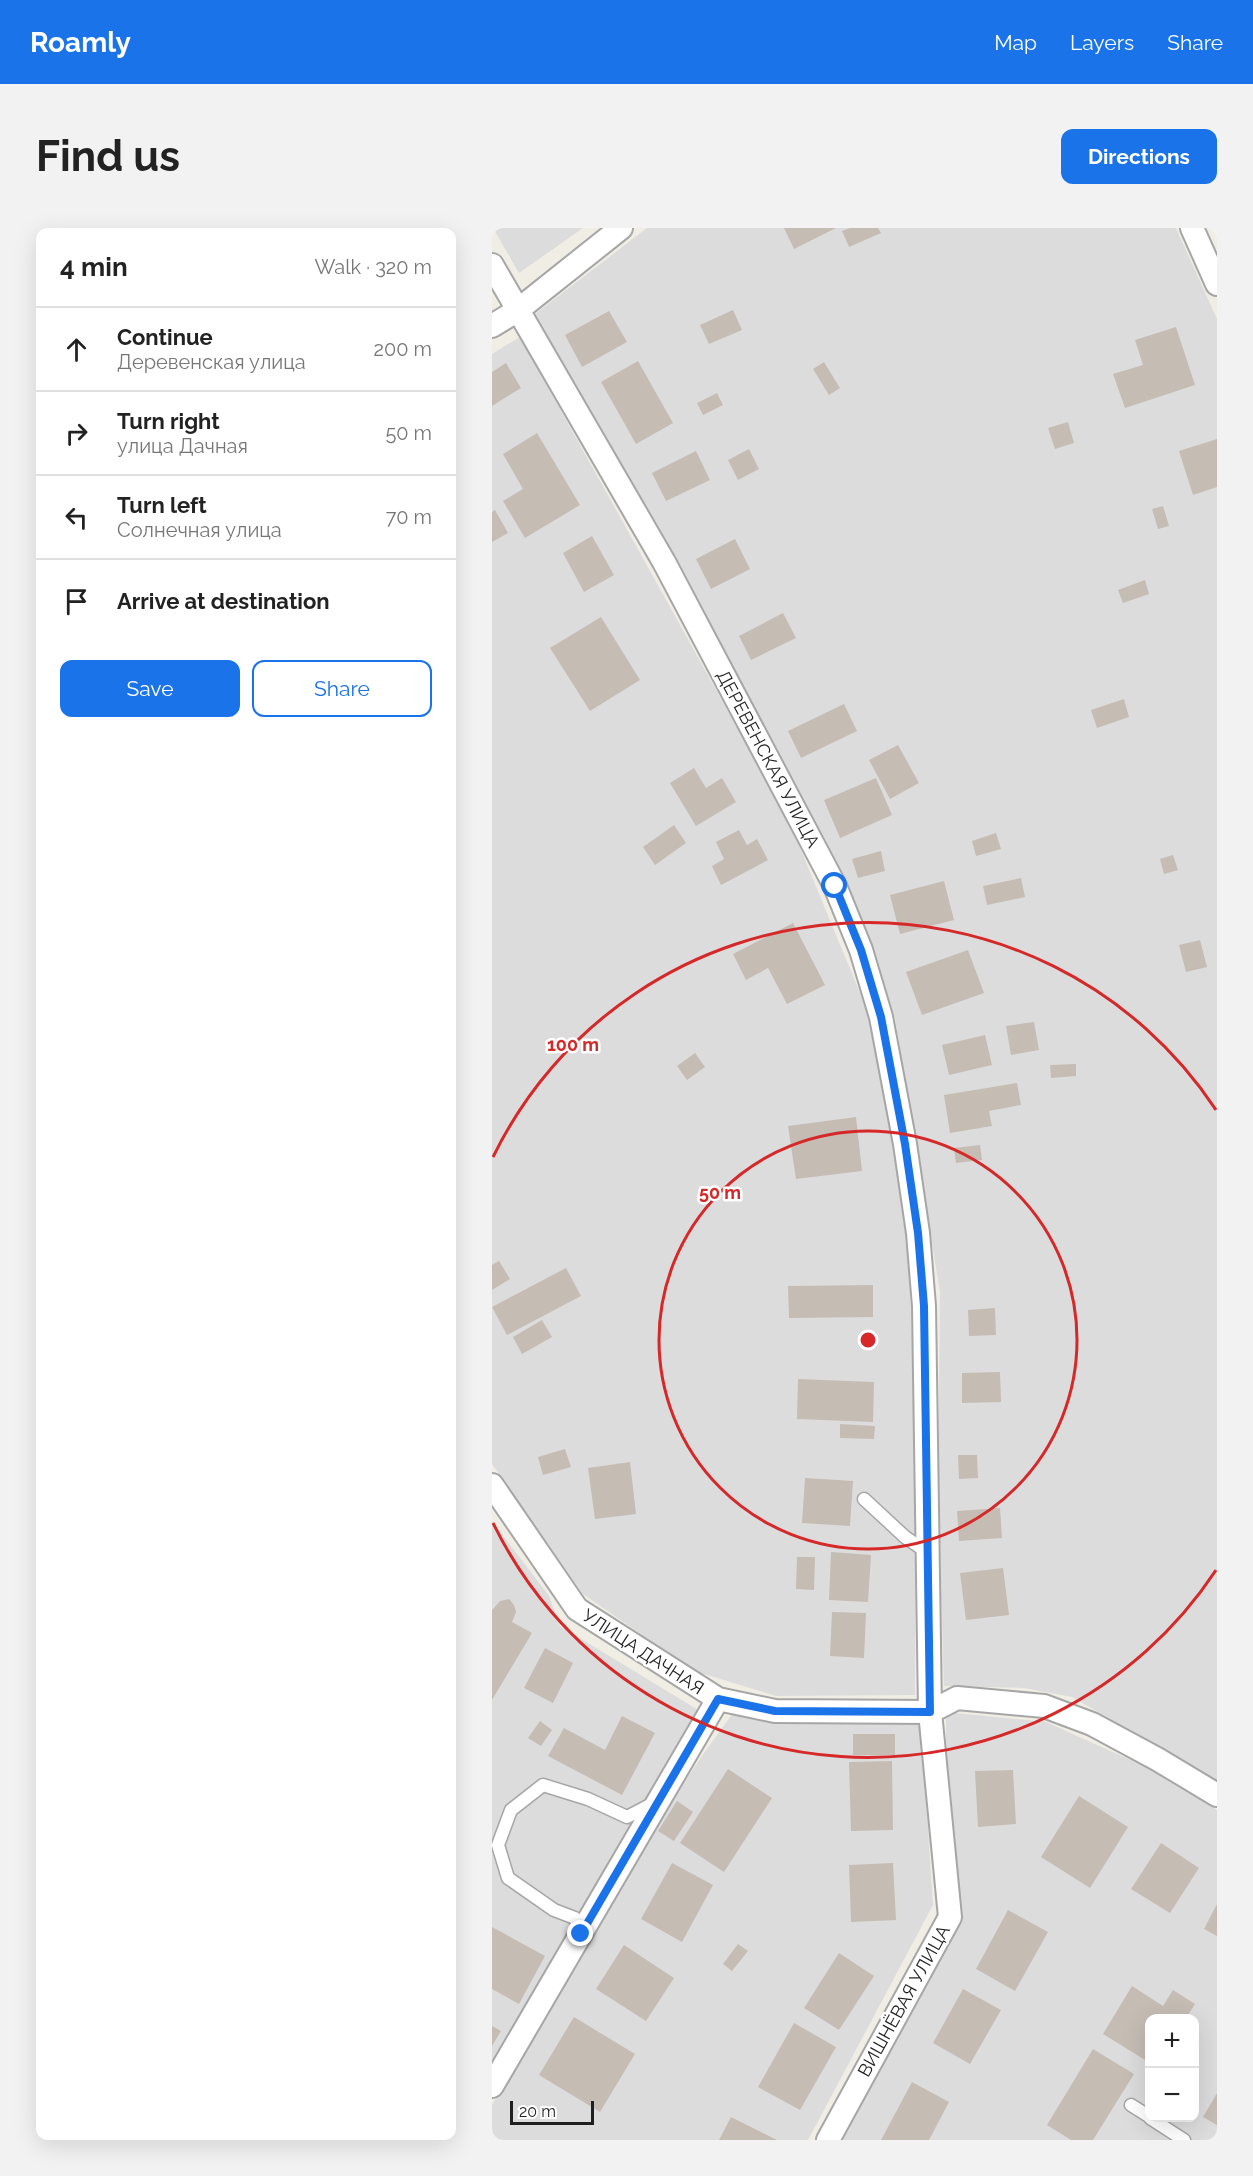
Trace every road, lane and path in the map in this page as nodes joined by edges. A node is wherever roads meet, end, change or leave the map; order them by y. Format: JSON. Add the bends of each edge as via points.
{"nodes":[{"id":1,"x":621,"y":228,"type":"edge"},
{"id":2,"x":1192,"y":228,"type":"edge"},
{"id":3,"x":492,"y":265,"type":"edge"},
{"id":4,"x":1217,"y":284,"type":"edge"},
{"id":5,"x":518,"y":310,"type":"junction"},
{"id":6,"x":492,"y":326,"type":"edge"},
{"id":7,"x":492,"y":1485,"type":"edge"},
{"id":8,"x":864,"y":1499,"type":"dead end"},
{"id":9,"x":927,"y":1552,"type":"junction"},
{"id":10,"x":718,"y":1699,"type":"junction"},
{"id":11,"x":930,"y":1712,"type":"junction"},
{"id":12,"x":1217,"y":1795,"type":"edge"},
{"id":13,"x":659,"y":1800,"type":"junction"},
{"id":14,"x":581,"y":1934,"type":"junction"},
{"id":15,"x":492,"y":2086,"type":"edge"},
{"id":16,"x":1131,"y":2105,"type":"dead end"},
{"id":17,"x":1145,"y":2114,"type":"edge"},
{"id":18,"x":1157,"y":2122,"type":"edge"},
{"id":19,"x":828,"y":2140,"type":"edge"},
{"id":20,"x":1184,"y":2140,"type":"edge"}],
"edges":[{"from":1,"to":5,"type":"street"},
{"from":2,"to":4,"type":"street"},
{"from":3,"to":5,"type":"street","name":"ДЕРЕВЕНСКАЯ УЛИЦА"},
{"from":5,"to":6,"type":"street"},
{"from":5,"to":9,"type":"street","name":"ДЕРЕВЕНСКАЯ УЛИЦА","via":[[670,573],[835,886],[861,950],[881,1017],[918,1233],[924,1306]]},
{"from":7,"to":10,"type":"street","name":"УЛИЦА ДАЧНАЯ","via":[[577,1609]]},
{"from":8,"to":9,"type":"lane"},
{"from":9,"to":11,"type":"street","name":"ДЕРЕВЕНСКАЯ УЛИЦА"},
{"from":10,"to":11,"type":"street","name":"УЛИЦА ДАЧНАЯ","via":[[775,1711]]},
{"from":10,"to":13,"type":"street"},
{"from":11,"to":12,"type":"street","via":[[957,1698],[1044,1706],[1092,1724]]},
{"from":11,"to":19,"type":"street","name":"ВИШНЁВАЯ УЛИЦА","via":[[950,1917]]},
{"from":13,"to":14,"type":"street"},
{"from":13,"to":14,"type":"lane","via":[[627,1817],[543,1785],[511,1810],[498,1845],[508,1878],[554,1910],[575,1918]]},
{"from":14,"to":15,"type":"street"},
{"from":16,"to":17,"type":"lane"},
{"from":18,"to":20,"type":"lane"}]}
